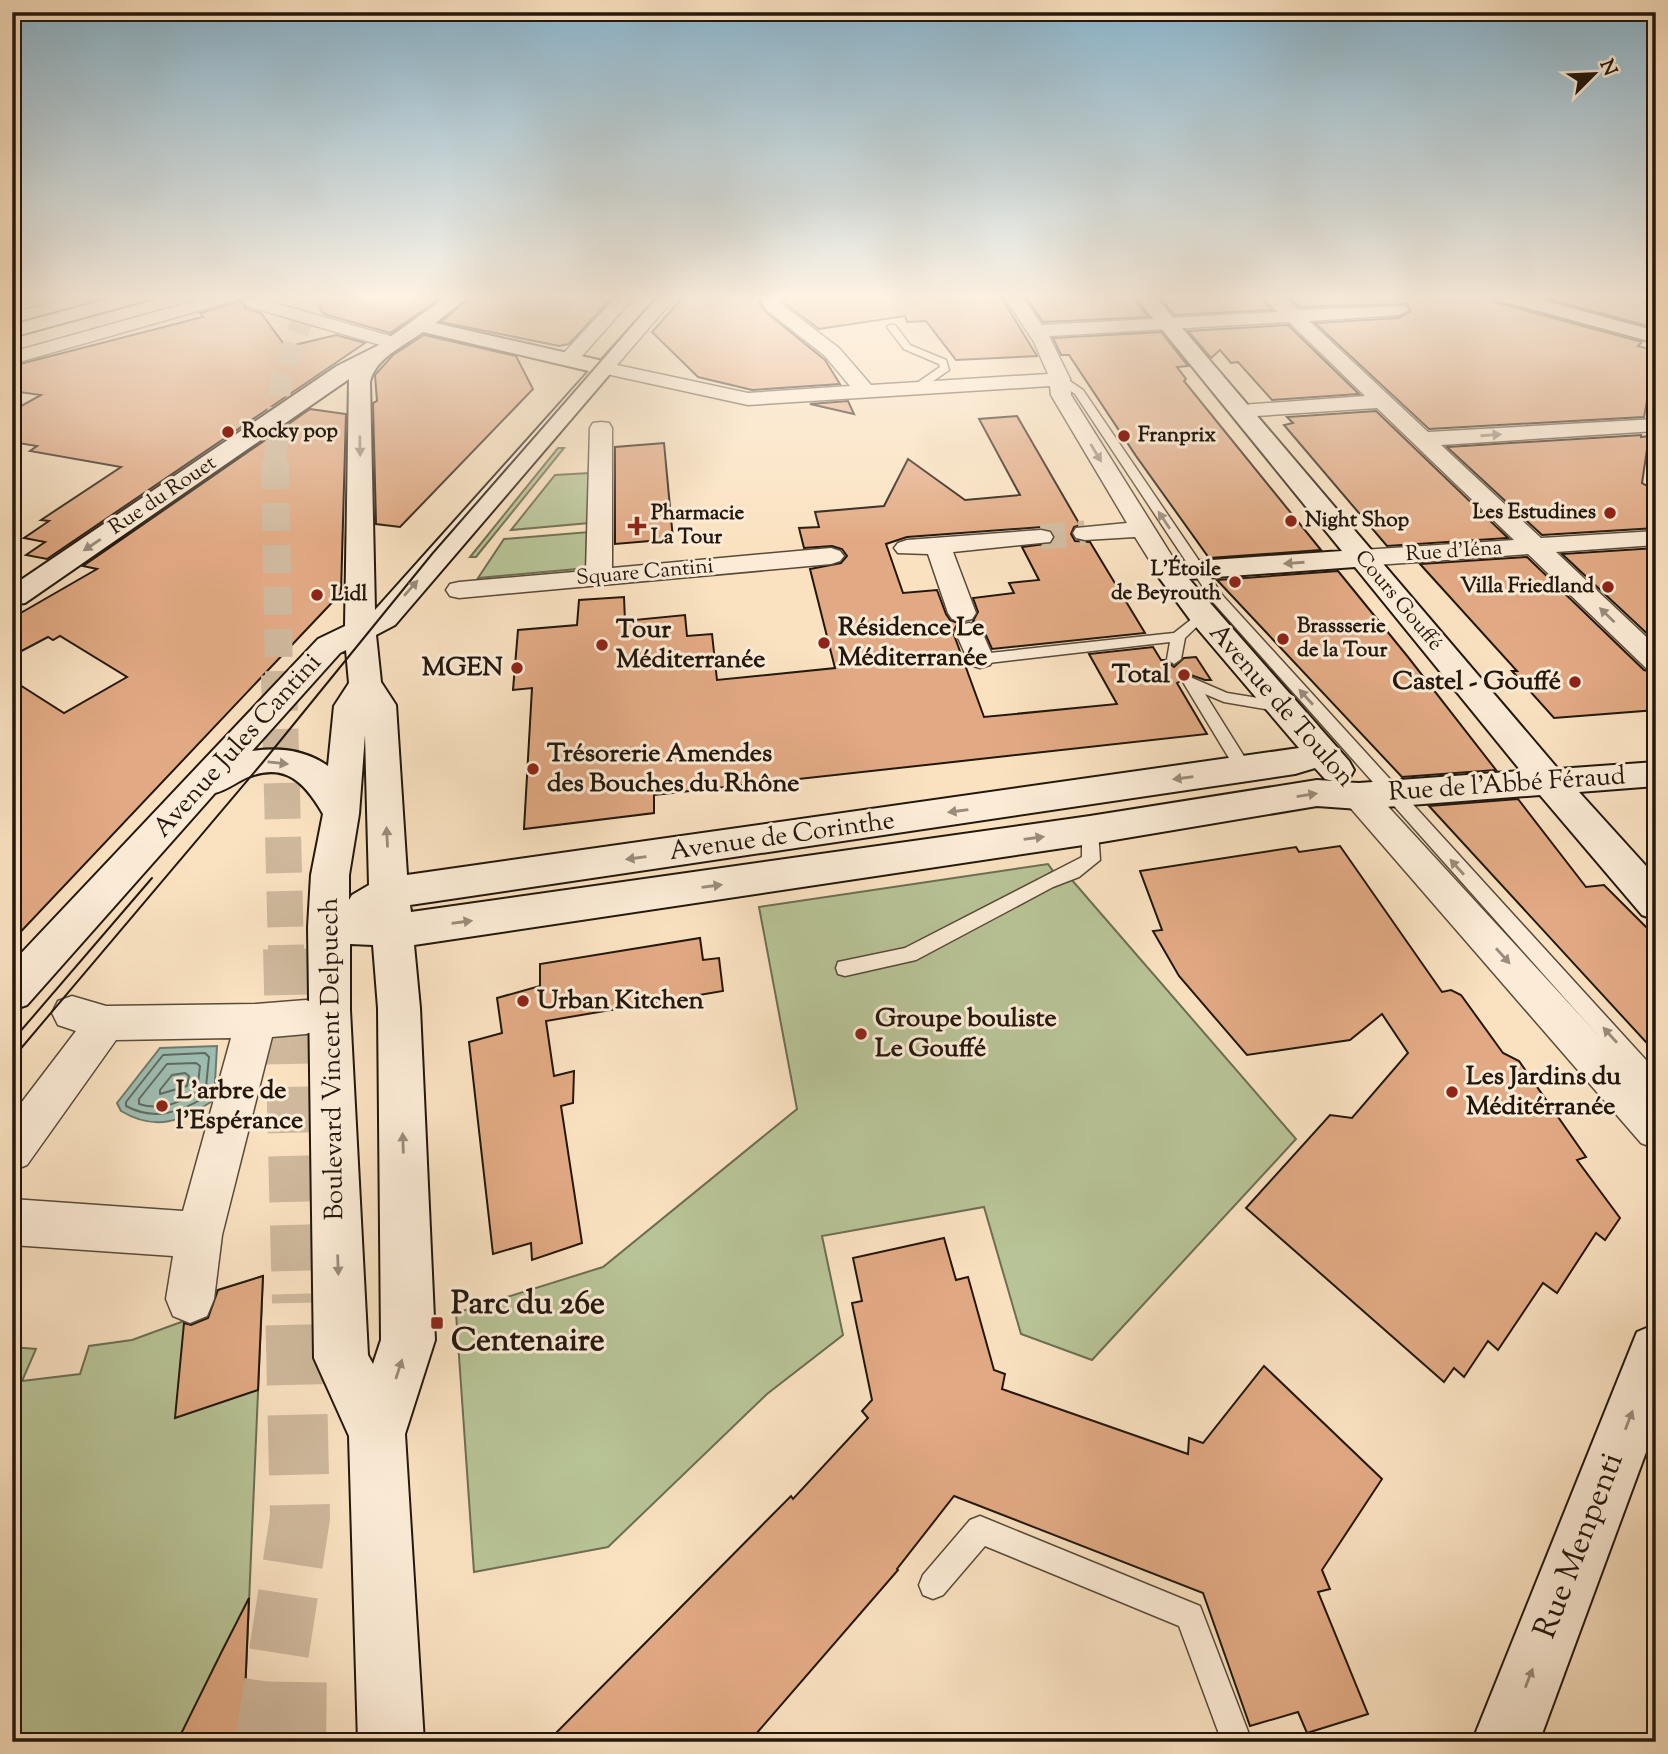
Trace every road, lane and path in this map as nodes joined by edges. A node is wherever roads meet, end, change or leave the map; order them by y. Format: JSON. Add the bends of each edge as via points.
{"nodes":[{"id":1,"x":336,"y":377,"type":"edge"},
{"id":2,"x":360,"y":377,"type":"edge"},
{"id":3,"x":597,"y":377,"type":"edge"},
{"id":4,"x":601,"y":377,"type":"edge"},
{"id":5,"x":604,"y":377,"type":"edge"},
{"id":6,"x":853,"y":377,"type":"edge"},
{"id":7,"x":932,"y":377,"type":"edge"},
{"id":8,"x":1059,"y":377,"type":"edge"},
{"id":9,"x":1213,"y":377,"type":"edge"},
{"id":10,"x":1357,"y":377,"type":"edge"},
{"id":11,"x":918,"y":387,"type":"junction"},
{"id":12,"x":1061,"y":387,"type":"junction"},
{"id":13,"x":864,"y":390,"type":"junction"},
{"id":14,"x":1383,"y":401,"type":"junction"},
{"id":15,"x":1241,"y":411,"type":"junction"},
{"id":16,"x":1656,"y":425,"type":"edge"},
{"id":17,"x":601,"y":428,"type":"dead end"},
{"id":18,"x":1423,"y":439,"type":"junction"},
{"id":19,"x":1143,"y":529,"type":"junction"},
{"id":20,"x":1085,"y":533,"type":"tunnel mouth"},
{"id":21,"x":1041,"y":537,"type":"tunnel mouth"},
{"id":22,"x":1656,"y":538,"type":"edge"},
{"id":23,"x":938,"y":546,"type":"junction"},
{"id":24,"x":1536,"y":546,"type":"junction"},
{"id":25,"x":907,"y":548,"type":"dead end"},
{"id":26,"x":831,"y":556,"type":"dead end"},
{"id":27,"x":1362,"y":558,"type":"junction"},
{"id":28,"x":1183,"y":571,"type":"junction"},
{"id":29,"x":599,"y":578,"type":"junction"},
{"id":30,"x":459,"y":590,"type":"dead end"},
{"id":31,"x":13,"y":595,"type":"edge"},
{"id":32,"x":1202,"y":615,"type":"junction"},
{"id":33,"x":360,"y":632,"type":"junction"},
{"id":34,"x":1178,"y":637,"type":"junction"},
{"id":35,"x":980,"y":659,"type":"joint"},
{"id":36,"x":1174,"y":659,"type":"dead end"},
{"id":37,"x":1656,"y":662,"type":"edge"},
{"id":38,"x":365,"y":683,"type":"junction"},
{"id":39,"x":1282,"y":707,"type":"junction"},
{"id":40,"x":1322,"y":753,"type":"junction"},
{"id":41,"x":1244,"y":769,"type":"junction"},
{"id":42,"x":1656,"y":774,"type":"edge"},
{"id":43,"x":1549,"y":782,"type":"junction"},
{"id":44,"x":1376,"y":794,"type":"junction"},
{"id":45,"x":195,"y":795,"type":"junction"},
{"id":46,"x":1265,"y":802,"type":"junction"},
{"id":47,"x":341,"y":814,"type":"junction"},
{"id":48,"x":1090,"y":830,"type":"junction"},
{"id":49,"x":1656,"y":904,"type":"edge"},
{"id":50,"x":392,"y":911,"type":"junction"},
{"id":51,"x":328,"y":928,"type":"junction"},
{"id":52,"x":845,"y":968,"type":"dead end"},
{"id":53,"x":12,"y":992,"type":"edge"},
{"id":54,"x":306,"y":1017,"type":"dead end"},
{"id":55,"x":256,"y":1021,"type":"junction"},
{"id":56,"x":1653,"y":1081,"type":"edge"},
{"id":57,"x":1656,"y":1129,"type":"edge"},
{"id":58,"x":12,"y":1150,"type":"edge"},
{"id":59,"x":12,"y":1222,"type":"edge"},
{"id":60,"x":199,"y":1236,"type":"junction"},
{"id":61,"x":190,"y":1299,"type":"dead end"},
{"id":62,"x":1656,"y":1351,"type":"edge"},
{"id":63,"x":377,"y":1433,"type":"junction"},
{"id":64,"x":933,"y":1585,"type":"dead end"},
{"id":65,"x":391,"y":1742,"type":"edge"},
{"id":66,"x":1237,"y":1742,"type":"edge"},
{"id":67,"x":1505,"y":1742,"type":"edge"}],
"edges":[{"from":1,"to":31,"type":"main road","name":"Rue du Rouet","one_way":true},
{"from":2,"to":33,"type":"main road","name":"Boulevard Vincent Delpuech","one_way":true},
{"from":33,"to":3,"type":"main road","name":"Avenue Jules Cantini","one_way":true,"via":[[384,619]]},
{"from":4,"to":12,"type":"street","via":[[729,415]]},
{"from":5,"to":13,"type":"street","via":[[748,399]]},
{"from":6,"to":13,"type":"street"},
{"from":7,"to":11,"type":"lane"},
{"from":8,"to":12,"type":"street","name":"Avenue de Toulon"},
{"from":9,"to":15,"type":"main road","name":"Cours Gouffé"},
{"from":10,"to":14,"type":"street"},
{"from":11,"to":12,"type":"street"},
{"from":11,"to":13,"type":"street"},
{"from":12,"to":19,"type":"street","name":"Avenue de Toulon","one_way":true},
{"from":28,"to":12,"type":"lane","name":"Avenue de Toulon","one_way":true,"via":[[1079,393]]},
{"from":14,"to":15,"type":"street"},
{"from":14,"to":18,"type":"street"},
{"from":15,"to":27,"type":"main road","name":"Cours Gouffé"},
{"from":18,"to":16,"type":"street","one_way":true},
{"from":17,"to":29,"type":"street"},
{"from":18,"to":24,"type":"street"},
{"from":19,"to":20,"type":"street"},
{"from":19,"to":28,"type":"street","name":"Avenue de Toulon"},
{"from":21,"to":23,"type":"street"},
{"from":22,"to":24,"type":"street","name":"Rue d'Iéna"},
{"from":23,"to":25,"type":"street"},
{"from":23,"to":35,"type":"street"},
{"from":24,"to":27,"type":"street","name":"Rue d'Iéna"},
{"from":37,"to":24,"type":"street","one_way":true},
{"from":26,"to":29,"type":"street","name":"Square Cantini"},
{"from":27,"to":28,"type":"main road","name":"Rue d'Iéna","one_way":true},
{"from":27,"to":43,"type":"main road","name":"Cours Gouffé"},
{"from":28,"to":32,"type":"main road","name":"Avenue de Toulon"},
{"from":44,"to":28,"type":"lane","name":"Avenue de Toulon","one_way":true,"via":[[1218,599]]},
{"from":29,"to":30,"type":"street","name":"Square Cantini"},
{"from":32,"to":34,"type":"lane"},
{"from":32,"to":39,"type":"main road","name":"Avenue de Toulon"},
{"from":33,"to":38,"type":"main road","name":"Boulevard Vincent Delpuech"},
{"from":33,"to":45,"type":"main road","name":"Avenue Jules Cantini","via":[[329,646]]},
{"from":34,"to":35,"type":"lane"},
{"from":34,"to":36,"type":"lane"},
{"from":38,"to":47,"type":"main road","name":"Boulevard Vincent Delpuech","via":[[349,706]]},
{"from":50,"to":38,"type":"main road","name":"Boulevard Vincent Delpuech","one_way":true,"via":[[380,705]]},
{"from":39,"to":40,"type":"main road","name":"Avenue de Toulon"},
{"from":39,"to":41,"type":"lane","via":[[1224,697],[1190,682]]},
{"from":40,"to":41,"type":"main road","name":"Avenue de Corinthe"},
{"from":40,"to":44,"type":"main road","name":"Avenue de Toulon"},
{"from":41,"to":46,"type":"main road"},
{"from":41,"to":50,"type":"main road","name":"Avenue de Corinthe","one_way":true},
{"from":42,"to":43,"type":"main road","name":"Rue de l'Abbé Féraud"},
{"from":43,"to":44,"type":"main road","name":"Rue de l'Abbé Féraud"},
{"from":43,"to":49,"type":"main road","name":"Cours Gouffé"},
{"from":46,"to":44,"type":"main road","name":"Avenue de Corinthe","one_way":true,"via":[[1317,793]]},
{"from":56,"to":44,"type":"lane","name":"Avenue de Toulon","one_way":true},
{"from":44,"to":57,"type":"street","name":"Avenue de Toulon","one_way":true},
{"from":45,"to":47,"type":"main road","one_way":true,"via":[[244,765],[272,761],[310,771]]},
{"from":45,"to":53,"type":"main road","name":"Avenue Jules Cantini"},
{"from":46,"to":48,"type":"main road","name":"Avenue de Corinthe"},
{"from":47,"to":51,"type":"main road","name":"Boulevard Vincent Delpuech","via":[[330,875]]},
{"from":50,"to":48,"type":"main road","name":"Avenue de Corinthe","one_way":true,"via":[[432,927]]},
{"from":48,"to":52,"type":"lane","via":[[1091,860],[1073,872],[909,955]]},
{"from":50,"to":51,"type":"main road"},
{"from":63,"to":50,"type":"main road","name":"Boulevard Vincent Delpuech","one_way":true,"via":[[408,1340]]},
{"from":51,"to":63,"type":"main road","name":"Boulevard Vincent Delpuech","one_way":true,"via":[[341,1358]]},
{"from":54,"to":55,"type":"street"},
{"from":55,"to":58,"type":"street","via":[[89,1018]]},
{"from":55,"to":60,"type":"street"},
{"from":59,"to":60,"type":"street"},
{"from":60,"to":61,"type":"street"},
{"from":67,"to":62,"type":"main road","name":"Rue Menpenti","one_way":true},
{"from":63,"to":65,"type":"main road","name":"Boulevard Vincent Delpuech"},
{"from":64,"to":66,"type":"lane","via":[[980,1530],[1190,1616]]}]}
